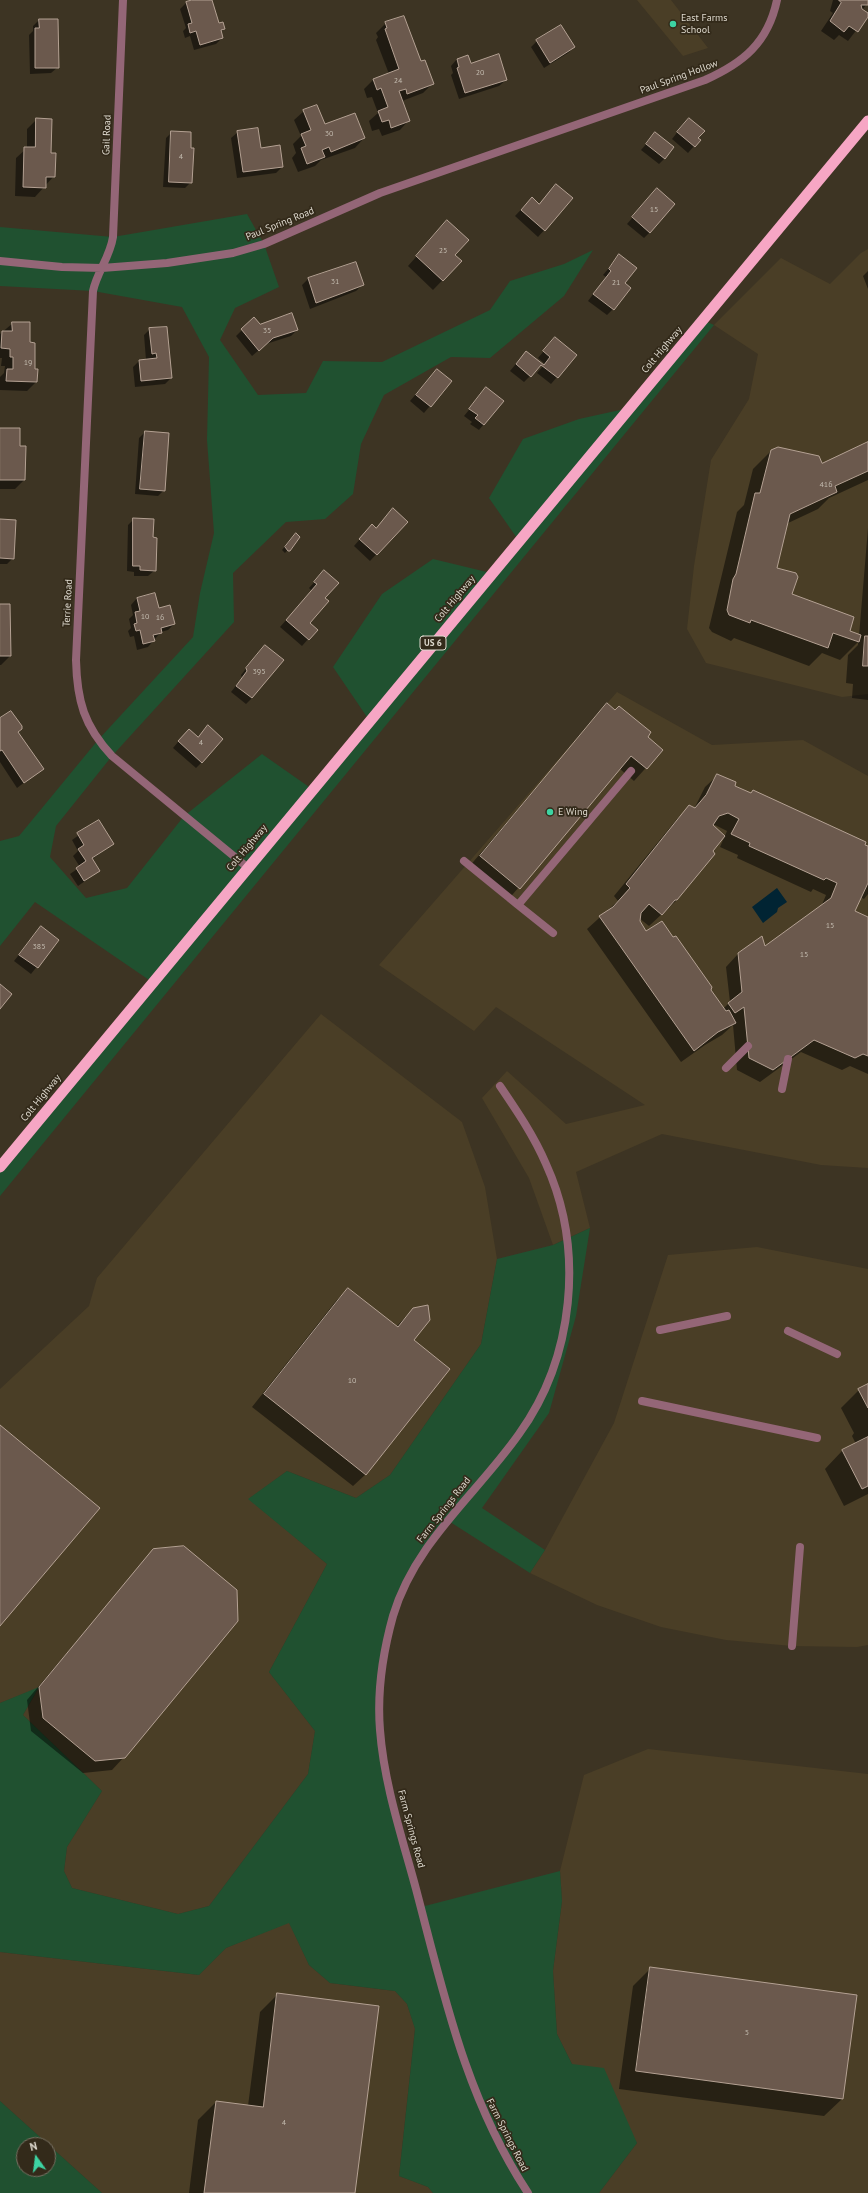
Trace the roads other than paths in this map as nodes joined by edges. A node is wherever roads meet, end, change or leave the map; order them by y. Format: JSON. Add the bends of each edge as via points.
{"nodes":[{"id":1,"x":123,"y":0,"type":"edge"},
{"id":2,"x":777,"y":0,"type":"edge"},
{"id":3,"x":868,"y":121,"type":"edge"},
{"id":4,"x":554,"y":131,"type":"joint"},
{"id":5,"x":0,"y":261,"type":"edge"},
{"id":6,"x":102,"y":268,"type":"junction"},
{"id":7,"x":631,"y":771,"type":"dead end"},
{"id":8,"x":464,"y":861,"type":"dead end"},
{"id":9,"x":246,"y":867,"type":"junction"},
{"id":10,"x":518,"y":905,"type":"junction"},
{"id":11,"x":553,"y":933,"type":"dead end"},
{"id":12,"x":748,"y":1046,"type":"dead end"},
{"id":13,"x":788,"y":1059,"type":"dead end"},
{"id":14,"x":726,"y":1068,"type":"dead end"},
{"id":15,"x":500,"y":1086,"type":"dead end"},
{"id":16,"x":782,"y":1089,"type":"dead end"},
{"id":17,"x":0,"y":1167,"type":"edge"},
{"id":18,"x":727,"y":1316,"type":"dead end"},
{"id":19,"x":660,"y":1330,"type":"dead end"},
{"id":20,"x":788,"y":1331,"type":"dead end"},
{"id":21,"x":837,"y":1354,"type":"dead end"},
{"id":22,"x":642,"y":1401,"type":"dead end"},
{"id":23,"x":816,"y":1438,"type":"dead end"},
{"id":24,"x":800,"y":1547,"type":"dead end"},
{"id":25,"x":792,"y":1646,"type":"dead end"},
{"id":26,"x":528,"y":2193,"type":"edge"}],
"edges":[{"from":1,"to":6,"type":"street","name":"Gail Road","via":[[113,236],[111,251]]},
{"from":2,"to":4,"type":"street","name":"Paul Spring Hollow","via":[[770,23],[759,42],[744,58],[728,69],[705,80]]},
{"from":3,"to":9,"type":"highway","name":"Colt Highway","number":"US 6"},
{"from":4,"to":6,"type":"street","name":"Paul Spring Road","via":[[380,193],[264,244],[198,259]]},
{"from":5,"to":6,"type":"street","name":"Paul Spring Road","via":[[62,268]]},
{"from":6,"to":9,"type":"street","name":"Terrie Road","via":[[96,278],[92,307],[76,660],[76,683],[80,704],[88,724],[112,756]]},
{"from":7,"to":10,"type":"street"},
{"from":8,"to":10,"type":"street"},
{"from":9,"to":17,"type":"highway","name":"Colt Highway","number":"US 6"},
{"from":10,"to":11,"type":"street"},
{"from":12,"to":14,"type":"street"},
{"from":13,"to":16,"type":"street"},
{"from":15,"to":26,"type":"street","name":"Farm Springs Road","via":[[547,1164],[557,1193],[568,1250],[569,1276],[564,1329],[551,1375],[537,1407],[518,1436],[433,1538],[403,1590],[387,1642],[380,1699],[380,1730],[389,1788],[464,2062],[486,2118]]},
{"from":18,"to":19,"type":"street"},
{"from":20,"to":21,"type":"street"},
{"from":22,"to":23,"type":"street"},
{"from":24,"to":25,"type":"street"}]}
